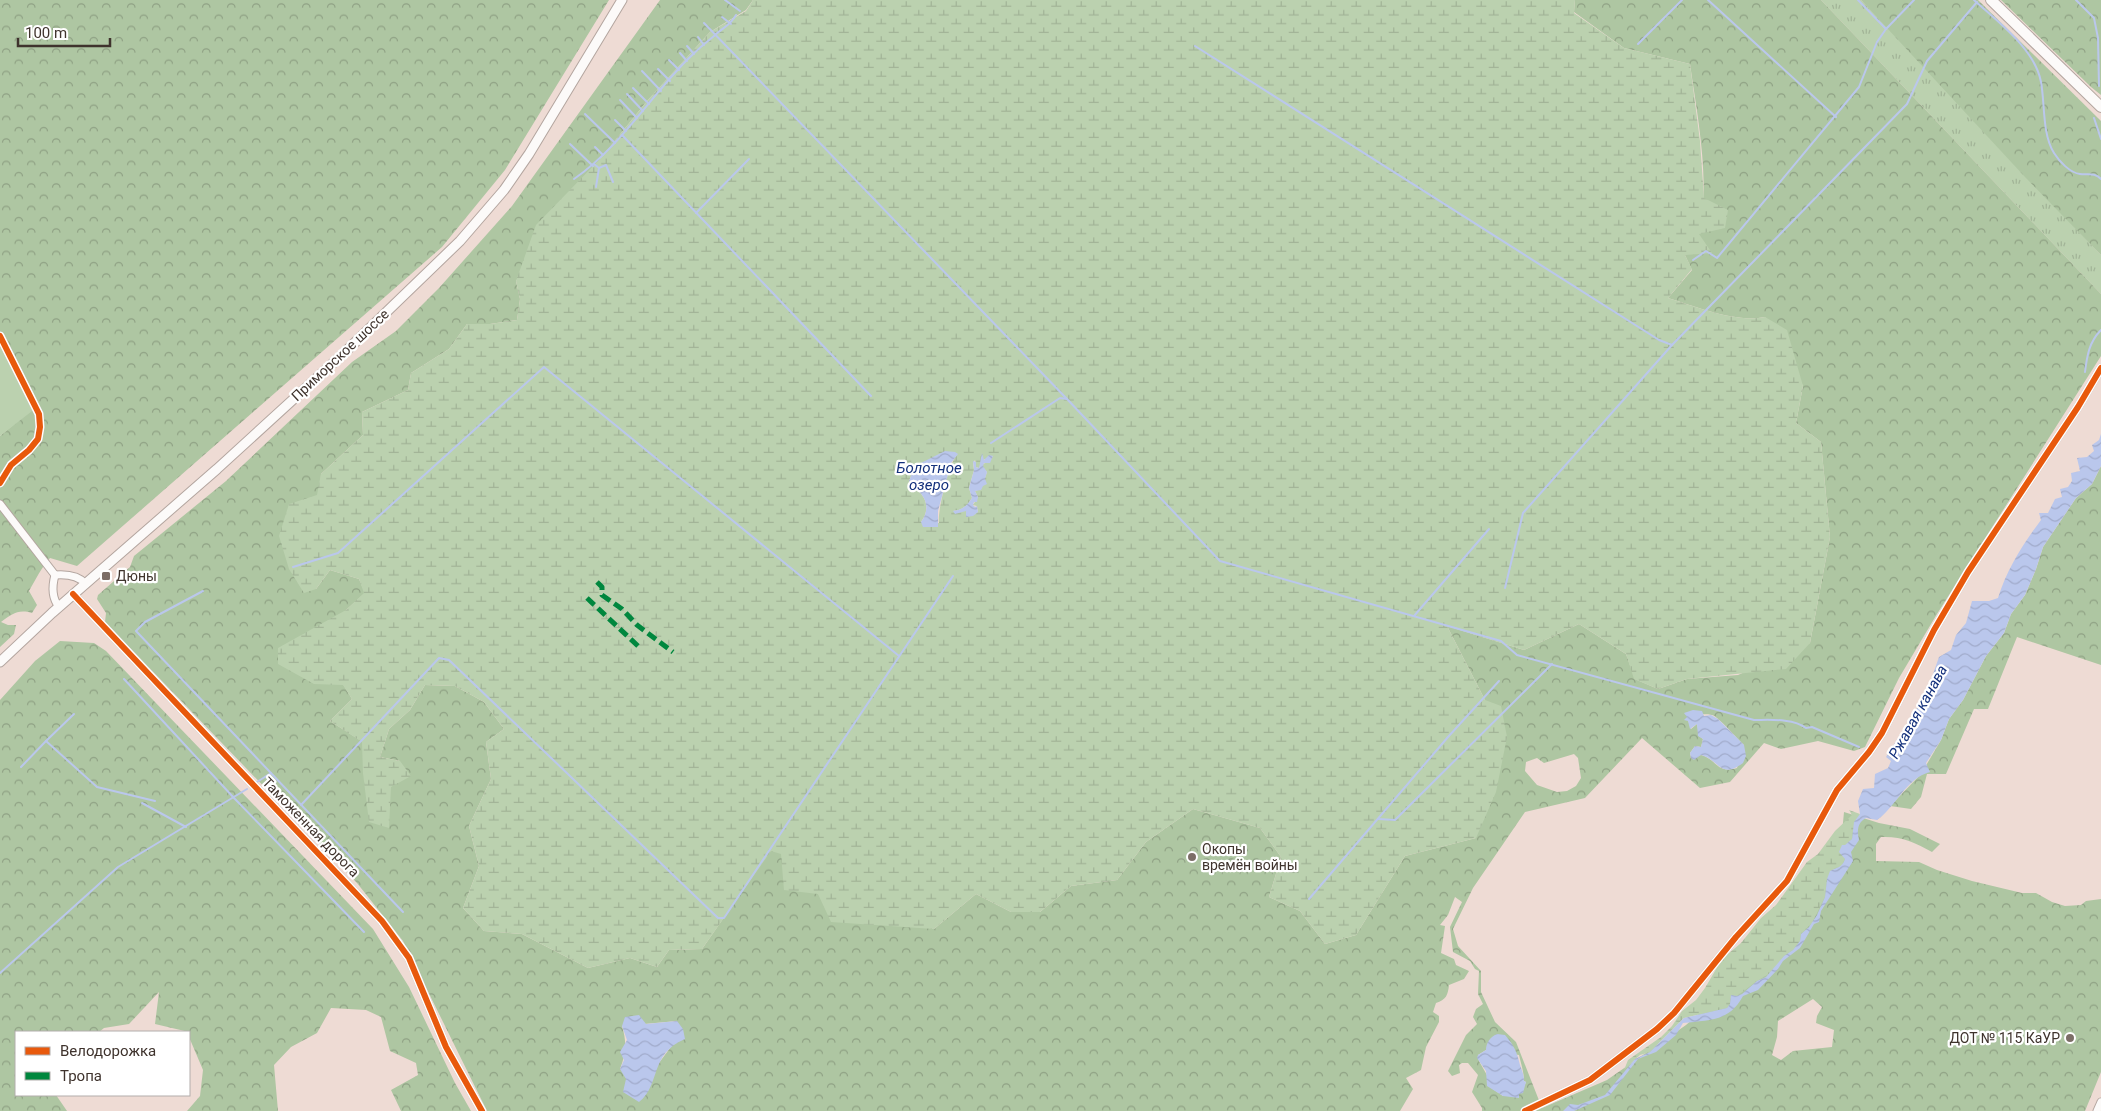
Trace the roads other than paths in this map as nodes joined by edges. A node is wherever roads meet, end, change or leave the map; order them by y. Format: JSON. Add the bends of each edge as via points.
{"nodes":[{"id":1,"x":622,"y":0,"type":"edge"},
{"id":2,"x":1991,"y":0,"type":"edge"},
{"id":3,"x":2101,"y":107,"type":"edge"},
{"id":4,"x":1,"y":340,"type":"edge"},
{"id":5,"x":2101,"y":368,"type":"edge"},
{"id":6,"x":0,"y":483,"type":"edge"},
{"id":7,"x":0,"y":504,"type":"edge"},
{"id":8,"x":55,"y":575,"type":"junction"},
{"id":9,"x":86,"y":584,"type":"junction"},
{"id":10,"x":73,"y":594,"type":"junction"},
{"id":11,"x":59,"y":606,"type":"junction"},
{"id":12,"x":0,"y":662,"type":"edge"},
{"id":13,"x":2101,"y":1102,"type":"edge"},
{"id":14,"x":482,"y":1111,"type":"edge"},
{"id":15,"x":1525,"y":1111,"type":"edge"},
{"id":16,"x":2098,"y":1111,"type":"edge"}],
"edges":[{"from":1,"to":9,"type":"main road","name":"Приморское шоссе","via":[[530,154],[460,241],[344,353]]},
{"from":2,"to":3,"type":"highway"},
{"from":4,"to":6,"type":"street","via":[[39,414],[40,427],[38,439],[11,465]]},
{"from":5,"to":15,"type":"street","via":[[1968,572],[1934,630],[1882,733],[1837,790],[1787,881],[1657,1029],[1590,1080]]},
{"from":7,"to":8,"type":"street"},
{"from":8,"to":9,"type":"street","via":[[81,578]]},
{"from":8,"to":11,"type":"street","via":[[52,591]]},
{"from":9,"to":10,"type":"main road","name":"Приморское шоссе"},
{"from":10,"to":11,"type":"main road","name":"Приморское шоссе"},
{"from":10,"to":14,"type":"street","name":"Таможенная дорога","via":[[382,921],[409,958],[446,1047]]},
{"from":11,"to":12,"type":"main road","name":"Приморское шоссе"},
{"from":13,"to":16,"type":"street"}]}
